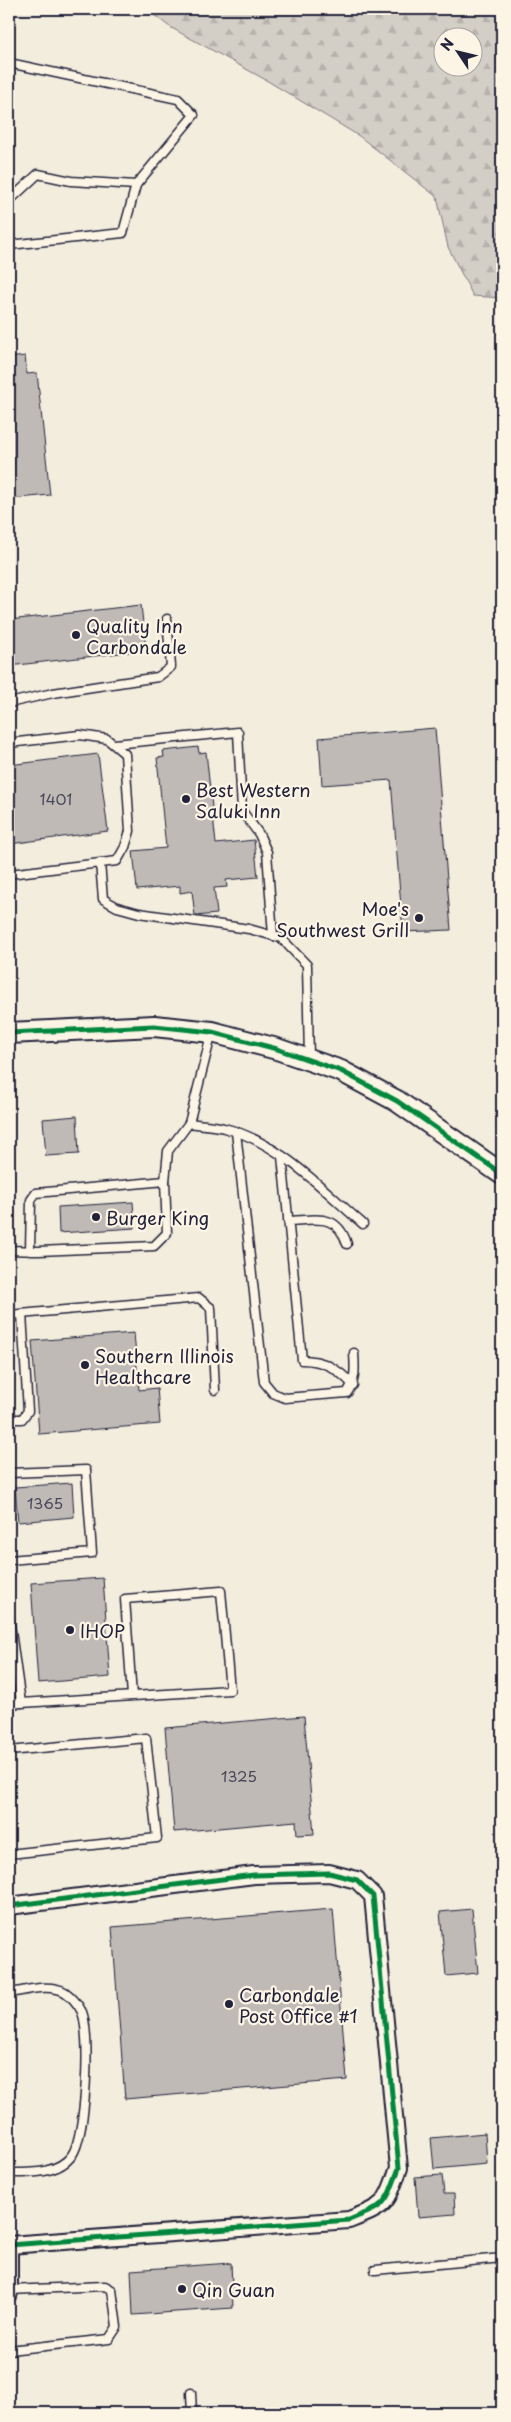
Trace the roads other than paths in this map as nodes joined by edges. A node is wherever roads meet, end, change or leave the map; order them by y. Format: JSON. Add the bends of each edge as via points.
{"nodes":[{"id":1,"x":9,"y":63,"type":"edge"},
{"id":2,"x":136,"y":185,"type":"junction"},
{"id":3,"x":9,"y":201,"type":"edge"},
{"id":4,"x":9,"y":245,"type":"edge"},
{"id":5,"x":166,"y":619,"type":"dead end"},
{"id":6,"x":9,"y":703,"type":"edge"},
{"id":7,"x":9,"y":743,"type":"edge"},
{"id":8,"x":114,"y":744,"type":"junction"},
{"id":9,"x":100,"y":863,"type":"junction"},
{"id":10,"x":9,"y":874,"type":"edge"},
{"id":11,"x":274,"y":936,"type":"junction"},
{"id":12,"x":212,"y":1032,"type":"junction"},
{"id":13,"x":9,"y":1034,"type":"edge"},
{"id":14,"x":309,"y":1060,"type":"junction"},
{"id":15,"x":190,"y":1124,"type":"junction"},
{"id":16,"x":236,"y":1132,"type":"junction"},
{"id":17,"x":282,"y":1156,"type":"junction"},
{"id":18,"x":502,"y":1174,"type":"edge"},
{"id":19,"x":165,"y":1181,"type":"junction"},
{"id":20,"x":288,"y":1222,"type":"junction"},
{"id":21,"x":363,"y":1224,"type":"dead end"},
{"id":22,"x":347,"y":1244,"type":"dead end"},
{"id":23,"x":9,"y":1250,"type":"edge"},
{"id":24,"x":30,"y":1251,"type":"junction"},
{"id":25,"x":22,"y":1314,"type":"junction"},
{"id":26,"x":9,"y":1315,"type":"edge"},
{"id":27,"x":354,"y":1353,"type":"dead end"},
{"id":28,"x":353,"y":1384,"type":"junction"},
{"id":29,"x":215,"y":1390,"type":"dead end"},
{"id":30,"x":9,"y":1419,"type":"edge"},
{"id":31,"x":9,"y":1473,"type":"edge"},
{"id":32,"x":9,"y":1560,"type":"edge"},
{"id":33,"x":9,"y":1617,"type":"edge"},
{"id":34,"x":132,"y":1696,"type":"junction"},
{"id":35,"x":9,"y":1704,"type":"edge"},
{"id":36,"x":20,"y":1704,"type":"junction"},
{"id":37,"x":9,"y":1751,"type":"edge"},
{"id":38,"x":9,"y":1854,"type":"edge"},
{"id":39,"x":9,"y":1906,"type":"edge"},
{"id":40,"x":9,"y":1993,"type":"edge"},
{"id":41,"x":9,"y":2173,"type":"edge"},
{"id":42,"x":9,"y":2245,"type":"edge"},
{"id":43,"x":502,"y":2258,"type":"edge"},
{"id":44,"x":375,"y":2270,"type":"dead end"},
{"id":45,"x":9,"y":2292,"type":"edge"},
{"id":46,"x":9,"y":2350,"type":"edge"},
{"id":47,"x":191,"y":2393,"type":"dead end"},
{"id":48,"x":192,"y":2413,"type":"edge"}],
"edges":[{"from":1,"to":2,"type":"lane","via":[[178,99],[194,115]]},
{"from":2,"to":3,"type":"lane","via":[[71,182],[38,174]]},
{"from":2,"to":4,"type":"lane","via":[[123,233]]},
{"from":5,"to":6,"type":"lane","via":[[170,667],[158,677]]},
{"from":7,"to":8,"type":"lane","via":[[80,735],[107,739]]},
{"from":8,"to":9,"type":"lane","via":[[125,754],[130,831],[117,861]]},
{"from":8,"to":11,"type":"lane","via":[[238,732],[242,811],[267,852]]},
{"from":9,"to":10,"type":"lane"},
{"from":9,"to":11,"type":"lane","via":[[103,899],[117,907],[250,929]]},
{"from":11,"to":14,"type":"lane","via":[[281,938],[307,965]]},
{"from":12,"to":13,"type":"street","via":[[154,1026]]},
{"from":12,"to":14,"type":"street"},
{"from":12,"to":15,"type":"lane"},
{"from":14,"to":18,"type":"street","via":[[341,1071],[397,1101]]},
{"from":15,"to":16,"type":"lane"},
{"from":15,"to":19,"type":"lane","via":[[168,1151]]},
{"from":16,"to":17,"type":"lane"},
{"from":16,"to":28,"type":"lane","via":[[264,1382],[272,1393],[285,1398],[347,1393]]},
{"from":17,"to":20,"type":"lane"},
{"from":17,"to":21,"type":"lane"},
{"from":19,"to":24,"type":"lane","via":[[36,1193],[31,1200]]},
{"from":19,"to":24,"type":"lane","via":[[167,1233],[154,1246]]},
{"from":20,"to":22,"type":"lane","via":[[323,1219],[342,1230]]},
{"from":20,"to":28,"type":"lane","via":[[302,1360],[325,1364],[342,1373]]},
{"from":23,"to":24,"type":"lane"},
{"from":25,"to":26,"type":"lane"},
{"from":25,"to":29,"type":"lane","via":[[199,1298],[211,1308]]},
{"from":25,"to":30,"type":"lane","via":[[28,1411],[22,1419]]},
{"from":27,"to":28,"type":"lane","via":[[356,1372]]},
{"from":31,"to":32,"type":"lane","via":[[86,1470],[92,1553]]},
{"from":33,"to":36,"type":"lane"},
{"from":34,"to":34,"type":"lane","via":[[230,1690],[221,1591],[125,1599]]},
{"from":34,"to":36,"type":"lane"},
{"from":35,"to":36,"type":"lane"},
{"from":37,"to":38,"type":"lane","via":[[146,1738],[157,1838]]},
{"from":39,"to":42,"type":"street","via":[[254,1875],[329,1873],[357,1880],[373,1896],[399,2168],[386,2202],[349,2220]]},
{"from":40,"to":41,"type":"lane","via":[[46,1987],[64,1992],[77,2003],[83,2014],[87,2070],[79,2133],[72,2155],[58,2168]]},
{"from":42,"to":45,"type":"street"},
{"from":43,"to":44,"type":"lane"},
{"from":45,"to":46,"type":"lane","via":[[104,2286],[112,2290],[117,2327],[109,2339]]},
{"from":47,"to":48,"type":"lane"}]}
